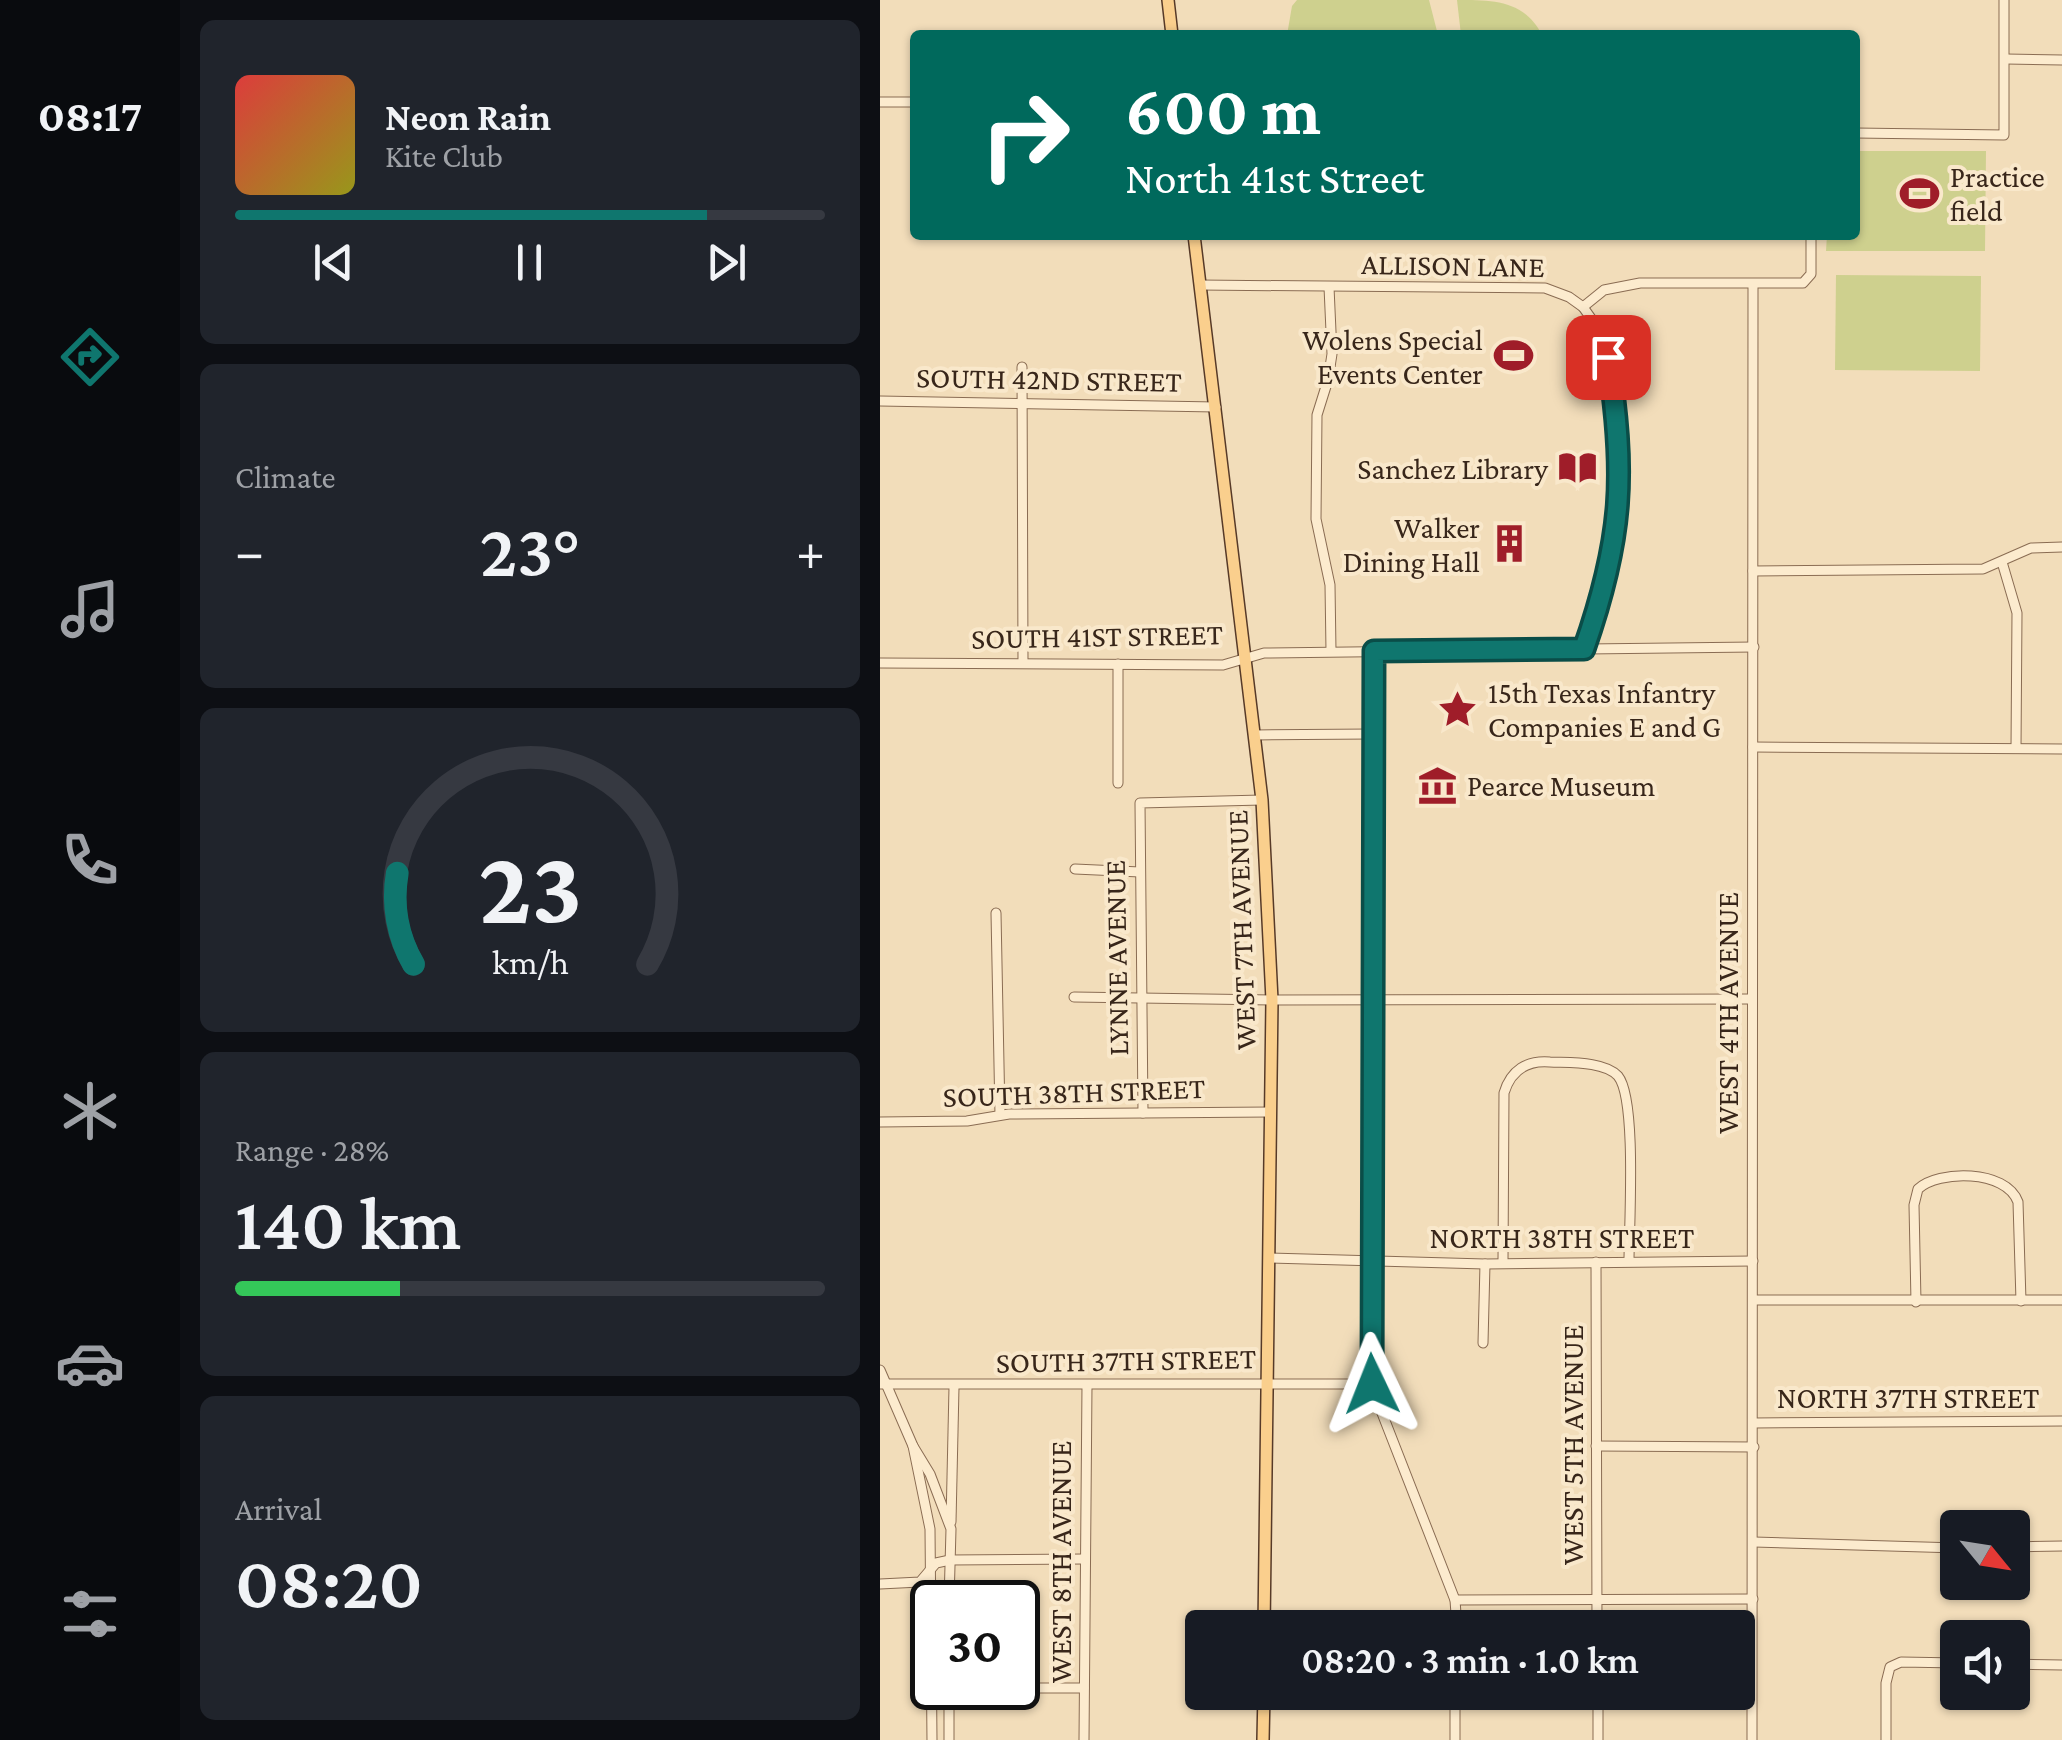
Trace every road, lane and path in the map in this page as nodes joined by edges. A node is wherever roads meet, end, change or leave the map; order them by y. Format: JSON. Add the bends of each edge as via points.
{"nodes":[{"id":1,"x":1168,"y":0,"type":"edge"},
{"id":2,"x":2004,"y":0,"type":"edge"},
{"id":3,"x":1171,"y":30,"type":"edge"},
{"id":4,"x":2006,"y":59,"type":"junction"},
{"id":5,"x":2062,"y":60,"type":"edge"},
{"id":6,"x":880,"y":102,"type":"edge"},
{"id":7,"x":910,"y":102,"type":"edge"},
{"id":8,"x":1860,"y":134,"type":"edge"},
{"id":9,"x":1195,"y":240,"type":"edge"},
{"id":10,"x":1811,"y":240,"type":"edge"},
{"id":11,"x":1200,"y":285,"type":"junction"},
{"id":12,"x":1752,"y":285,"type":"junction"},
{"id":13,"x":1328,"y":287,"type":"junction"},
{"id":14,"x":1583,"y":307,"type":"junction"},
{"id":15,"x":1022,"y":367,"type":"dead end"},
{"id":16,"x":880,"y":401,"type":"edge"},
{"id":17,"x":1021,"y":406,"type":"junction"},
{"id":18,"x":1216,"y":407,"type":"junction"},
{"id":19,"x":2062,"y":547,"type":"edge"},
{"id":20,"x":2002,"y":562,"type":"junction"},
{"id":21,"x":1753,"y":571,"type":"junction"},
{"id":22,"x":1754,"y":646,"type":"junction"},
{"id":23,"x":1584,"y":649,"type":"junction"},
{"id":24,"x":1331,"y":651,"type":"junction"},
{"id":25,"x":1374,"y":651,"type":"junction"},
{"id":26,"x":1244,"y":657,"type":"junction"},
{"id":27,"x":1023,"y":662,"type":"junction"},
{"id":28,"x":880,"y":663,"type":"edge"},
{"id":29,"x":1118,"y":664,"type":"junction"},
{"id":30,"x":1372,"y":734,"type":"junction"},
{"id":31,"x":1255,"y":735,"type":"junction"},
{"id":32,"x":1753,"y":748,"type":"junction"},
{"id":33,"x":2016,"y":748,"type":"junction"},
{"id":34,"x":2062,"y":749,"type":"edge"},
{"id":35,"x":1118,"y":783,"type":"dead end"},
{"id":36,"x":1262,"y":800,"type":"junction"},
{"id":37,"x":1075,"y":869,"type":"dead end"},
{"id":38,"x":1140,"y":872,"type":"junction"},
{"id":39,"x":996,"y":913,"type":"dead end"},
{"id":40,"x":1074,"y":997,"type":"dead end"},
{"id":41,"x":1141,"y":999,"type":"junction"},
{"id":42,"x":1751,"y":999,"type":"junction"},
{"id":43,"x":1272,"y":1000,"type":"junction"},
{"id":44,"x":1373,"y":1000,"type":"junction"},
{"id":45,"x":1270,"y":1112,"type":"junction"},
{"id":46,"x":1143,"y":1113,"type":"junction"},
{"id":47,"x":1000,"y":1115,"type":"junction"},
{"id":48,"x":880,"y":1122,"type":"edge"},
{"id":49,"x":1270,"y":1258,"type":"junction"},
{"id":50,"x":1370,"y":1262,"type":"junction"},
{"id":51,"x":1503,"y":1262,"type":"junction"},
{"id":52,"x":1596,"y":1262,"type":"junction"},
{"id":53,"x":1629,"y":1262,"type":"junction"},
{"id":54,"x":1753,"y":1262,"type":"junction"},
{"id":55,"x":1486,"y":1264,"type":"junction"},
{"id":56,"x":1754,"y":1300,"type":"junction"},
{"id":57,"x":2062,"y":1300,"type":"edge"},
{"id":58,"x":2021,"y":1301,"type":"junction"},
{"id":59,"x":1916,"y":1302,"type":"junction"},
{"id":60,"x":1484,"y":1344,"type":"dead end"},
{"id":61,"x":880,"y":1370,"type":"edge"},
{"id":62,"x":1268,"y":1383,"type":"junction"},
{"id":63,"x":882,"y":1384,"type":"edge"},
{"id":64,"x":1372,"y":1384,"type":"junction"},
{"id":65,"x":1087,"y":1385,"type":"junction"},
{"id":66,"x":954,"y":1387,"type":"junction"},
{"id":67,"x":2062,"y":1421,"type":"edge"},
{"id":68,"x":1754,"y":1423,"type":"junction"},
{"id":69,"x":913,"y":1446,"type":"junction"},
{"id":70,"x":1596,"y":1446,"type":"junction"},
{"id":71,"x":1754,"y":1447,"type":"junction"},
{"id":72,"x":950,"y":1529,"type":"junction"},
{"id":73,"x":1754,"y":1542,"type":"junction"},
{"id":74,"x":2062,"y":1546,"type":"edge"},
{"id":75,"x":1940,"y":1547,"type":"edge"},
{"id":76,"x":2030,"y":1547,"type":"edge"},
{"id":77,"x":1085,"y":1559,"type":"junction"},
{"id":78,"x":950,"y":1560,"type":"junction"},
{"id":79,"x":930,"y":1572,"type":"junction"},
{"id":80,"x":930,"y":1580,"type":"edge"},
{"id":81,"x":950,"y":1580,"type":"edge"},
{"id":82,"x":880,"y":1584,"type":"edge"},
{"id":83,"x":1753,"y":1599,"type":"junction"},
{"id":84,"x":1456,"y":1600,"type":"junction"},
{"id":85,"x":1597,"y":1600,"type":"junction"},
{"id":86,"x":1264,"y":1610,"type":"edge"},
{"id":87,"x":1457,"y":1610,"type":"edge"},
{"id":88,"x":1597,"y":1610,"type":"edge"},
{"id":89,"x":1940,"y":1663,"type":"edge"},
{"id":90,"x":2030,"y":1664,"type":"edge"},
{"id":91,"x":2062,"y":1665,"type":"edge"},
{"id":92,"x":1040,"y":1688,"type":"edge"},
{"id":93,"x":1084,"y":1688,"type":"junction"},
{"id":94,"x":932,"y":1710,"type":"edge"},
{"id":95,"x":948,"y":1710,"type":"edge"},
{"id":96,"x":1264,"y":1710,"type":"edge"},
{"id":97,"x":1455,"y":1710,"type":"edge"},
{"id":98,"x":1598,"y":1710,"type":"edge"},
{"id":99,"x":932,"y":1740,"type":"edge"},
{"id":100,"x":949,"y":1740,"type":"edge"},
{"id":101,"x":1084,"y":1740,"type":"edge"},
{"id":102,"x":1263,"y":1740,"type":"edge"},
{"id":103,"x":1455,"y":1740,"type":"edge"},
{"id":104,"x":1598,"y":1740,"type":"edge"},
{"id":105,"x":1752,"y":1740,"type":"edge"},
{"id":106,"x":1886,"y":1740,"type":"edge"}],
"edges":[{"from":1,"to":3,"type":"main road"},
{"from":2,"to":4,"type":"street"},
{"from":4,"to":5,"type":"street"},
{"from":4,"to":8,"type":"street","via":[[2004,134]]},
{"from":6,"to":7,"type":"street"},
{"from":9,"to":11,"type":"main road","name":"WEST 7TH AVENUE"},
{"from":10,"to":12,"type":"street","name":"ALLISON LANE","via":[[1809,279]]},
{"from":11,"to":13,"type":"street","name":"ALLISON LANE"},
{"from":11,"to":18,"type":"main road","name":"WEST 7TH AVENUE"},
{"from":12,"to":14,"type":"street","name":"ALLISON LANE","via":[[1621,286]]},
{"from":12,"to":21,"type":"street","name":"WEST 4TH AVENUE"},
{"from":13,"to":14,"type":"street","name":"ALLISON LANE","via":[[1545,288]]},
{"from":13,"to":24,"type":"street","via":[[1332,354],[1316,415],[1316,519],[1330,586]]},
{"from":14,"to":23,"type":"street","via":[[1606,347],[1620,450],[1614,546]]},
{"from":15,"to":17,"type":"street"},
{"from":16,"to":17,"type":"street","name":"SOUTH 42ND STREET"},
{"from":17,"to":18,"type":"street","name":"SOUTH 42ND STREET"},
{"from":17,"to":27,"type":"street"},
{"from":18,"to":26,"type":"main road","name":"WEST 7TH AVENUE"},
{"from":19,"to":20,"type":"street","via":[[2031,548]]},
{"from":20,"to":21,"type":"street","via":[[1983,569]]},
{"from":20,"to":33,"type":"street","via":[[2017,613]]},
{"from":21,"to":22,"type":"street","name":"WEST 4TH AVENUE"},
{"from":22,"to":23,"type":"street","name":"SOUTH 41ST STREET"},
{"from":22,"to":32,"type":"street","name":"WEST 4TH AVENUE"},
{"from":23,"to":25,"type":"street","name":"SOUTH 41ST STREET"},
{"from":24,"to":25,"type":"street","name":"SOUTH 41ST STREET"},
{"from":24,"to":26,"type":"street","name":"SOUTH 41ST STREET"},
{"from":25,"to":30,"type":"street"},
{"from":26,"to":29,"type":"street","name":"SOUTH 41ST STREET","via":[[1223,664]]},
{"from":26,"to":31,"type":"main road","name":"WEST 7TH AVENUE"},
{"from":27,"to":28,"type":"street","name":"SOUTH 41ST STREET"},
{"from":27,"to":29,"type":"street","name":"SOUTH 41ST STREET"},
{"from":29,"to":35,"type":"street"},
{"from":30,"to":31,"type":"street"},
{"from":30,"to":44,"type":"street"},
{"from":31,"to":36,"type":"main road","name":"WEST 7TH AVENUE"},
{"from":32,"to":33,"type":"street"},
{"from":32,"to":42,"type":"street","name":"WEST 4TH AVENUE"},
{"from":33,"to":34,"type":"street"},
{"from":36,"to":38,"type":"street","name":"LYNNE AVENUE","via":[[1140,803]]},
{"from":36,"to":43,"type":"main road","name":"WEST 7TH AVENUE"},
{"from":37,"to":38,"type":"street"},
{"from":38,"to":41,"type":"street","name":"LYNNE AVENUE"},
{"from":39,"to":47,"type":"street"},
{"from":40,"to":41,"type":"street"},
{"from":41,"to":43,"type":"street"},
{"from":41,"to":46,"type":"street","name":"LYNNE AVENUE"},
{"from":42,"to":44,"type":"street"},
{"from":42,"to":54,"type":"street","name":"WEST 4TH AVENUE"},
{"from":43,"to":44,"type":"street"},
{"from":43,"to":45,"type":"main road","name":"WEST 7TH AVENUE"},
{"from":44,"to":50,"type":"street"},
{"from":45,"to":46,"type":"street","name":"SOUTH 38TH STREET"},
{"from":45,"to":49,"type":"main road","name":"WEST 7TH AVENUE"},
{"from":46,"to":47,"type":"street","name":"SOUTH 38TH STREET"},
{"from":47,"to":48,"type":"street","name":"SOUTH 38TH STREET"},
{"from":49,"to":50,"type":"street"},
{"from":49,"to":62,"type":"main road","name":"WEST 7TH AVENUE"},
{"from":50,"to":55,"type":"street","name":"NORTH 38TH STREET"},
{"from":50,"to":64,"type":"street"},
{"from":51,"to":52,"type":"street","name":"NORTH 38TH STREET"},
{"from":51,"to":53,"type":"street","via":[[1504,1093],[1511,1076],[1541,1061],[1602,1068],[1626,1091]]},
{"from":51,"to":55,"type":"street","name":"NORTH 38TH STREET"},
{"from":52,"to":53,"type":"street","name":"NORTH 38TH STREET"},
{"from":52,"to":70,"type":"street","name":"WEST 5TH AVENUE"},
{"from":53,"to":54,"type":"street","name":"NORTH 38TH STREET"},
{"from":54,"to":56,"type":"street","name":"WEST 4TH AVENUE"},
{"from":55,"to":60,"type":"street"},
{"from":56,"to":59,"type":"street"},
{"from":56,"to":68,"type":"street","name":"WEST 4TH AVENUE"},
{"from":57,"to":58,"type":"street"},
{"from":58,"to":59,"type":"street"},
{"from":58,"to":59,"type":"street","via":[[2018,1202],[2003,1182],[1983,1176],[1932,1180],[1918,1189]]},
{"from":61,"to":63,"type":"street"},
{"from":62,"to":64,"type":"street","name":"SOUTH 37TH STREET"},
{"from":62,"to":65,"type":"street","name":"SOUTH 37TH STREET"},
{"from":62,"to":86,"type":"main road","name":"WEST 7TH AVENUE"},
{"from":63,"to":66,"type":"street","name":"SOUTH 37TH STREET"},
{"from":63,"to":69,"type":"street"},
{"from":64,"to":84,"type":"street"},
{"from":65,"to":66,"type":"street","name":"SOUTH 37TH STREET"},
{"from":65,"to":77,"type":"street","name":"WEST 8TH AVENUE"},
{"from":66,"to":72,"type":"street"},
{"from":67,"to":68,"type":"street","name":"NORTH 37TH STREET"},
{"from":68,"to":71,"type":"street","name":"WEST 4TH AVENUE"},
{"from":69,"to":72,"type":"street"},
{"from":69,"to":79,"type":"street","via":[[928,1512]]},
{"from":70,"to":71,"type":"street","name":"NORTH 37TH STREET"},
{"from":70,"to":85,"type":"street","name":"WEST 5TH AVENUE"},
{"from":71,"to":73,"type":"street","name":"WEST 4TH AVENUE"},
{"from":72,"to":78,"type":"street"},
{"from":73,"to":75,"type":"street"},
{"from":73,"to":83,"type":"street","name":"WEST 4TH AVENUE"},
{"from":74,"to":76,"type":"street"},
{"from":77,"to":78,"type":"street"},
{"from":77,"to":93,"type":"street","name":"WEST 8TH AVENUE"},
{"from":78,"to":79,"type":"street"},
{"from":78,"to":81,"type":"street"},
{"from":79,"to":80,"type":"street"},
{"from":79,"to":82,"type":"street","via":[[920,1582]]},
{"from":83,"to":85,"type":"street"},
{"from":83,"to":105,"type":"street","name":"WEST 4TH AVENUE"},
{"from":84,"to":85,"type":"street"},
{"from":84,"to":87,"type":"street"},
{"from":85,"to":88,"type":"street","name":"WEST 5TH AVENUE"},
{"from":89,"to":106,"type":"street","via":[[1896,1663],[1887,1671]]},
{"from":90,"to":91,"type":"street"},
{"from":92,"to":93,"type":"street"},
{"from":93,"to":101,"type":"street","name":"WEST 8TH AVENUE"},
{"from":94,"to":99,"type":"street"},
{"from":95,"to":100,"type":"street"},
{"from":96,"to":102,"type":"main road"},
{"from":97,"to":103,"type":"street"},
{"from":98,"to":104,"type":"street"}]}
